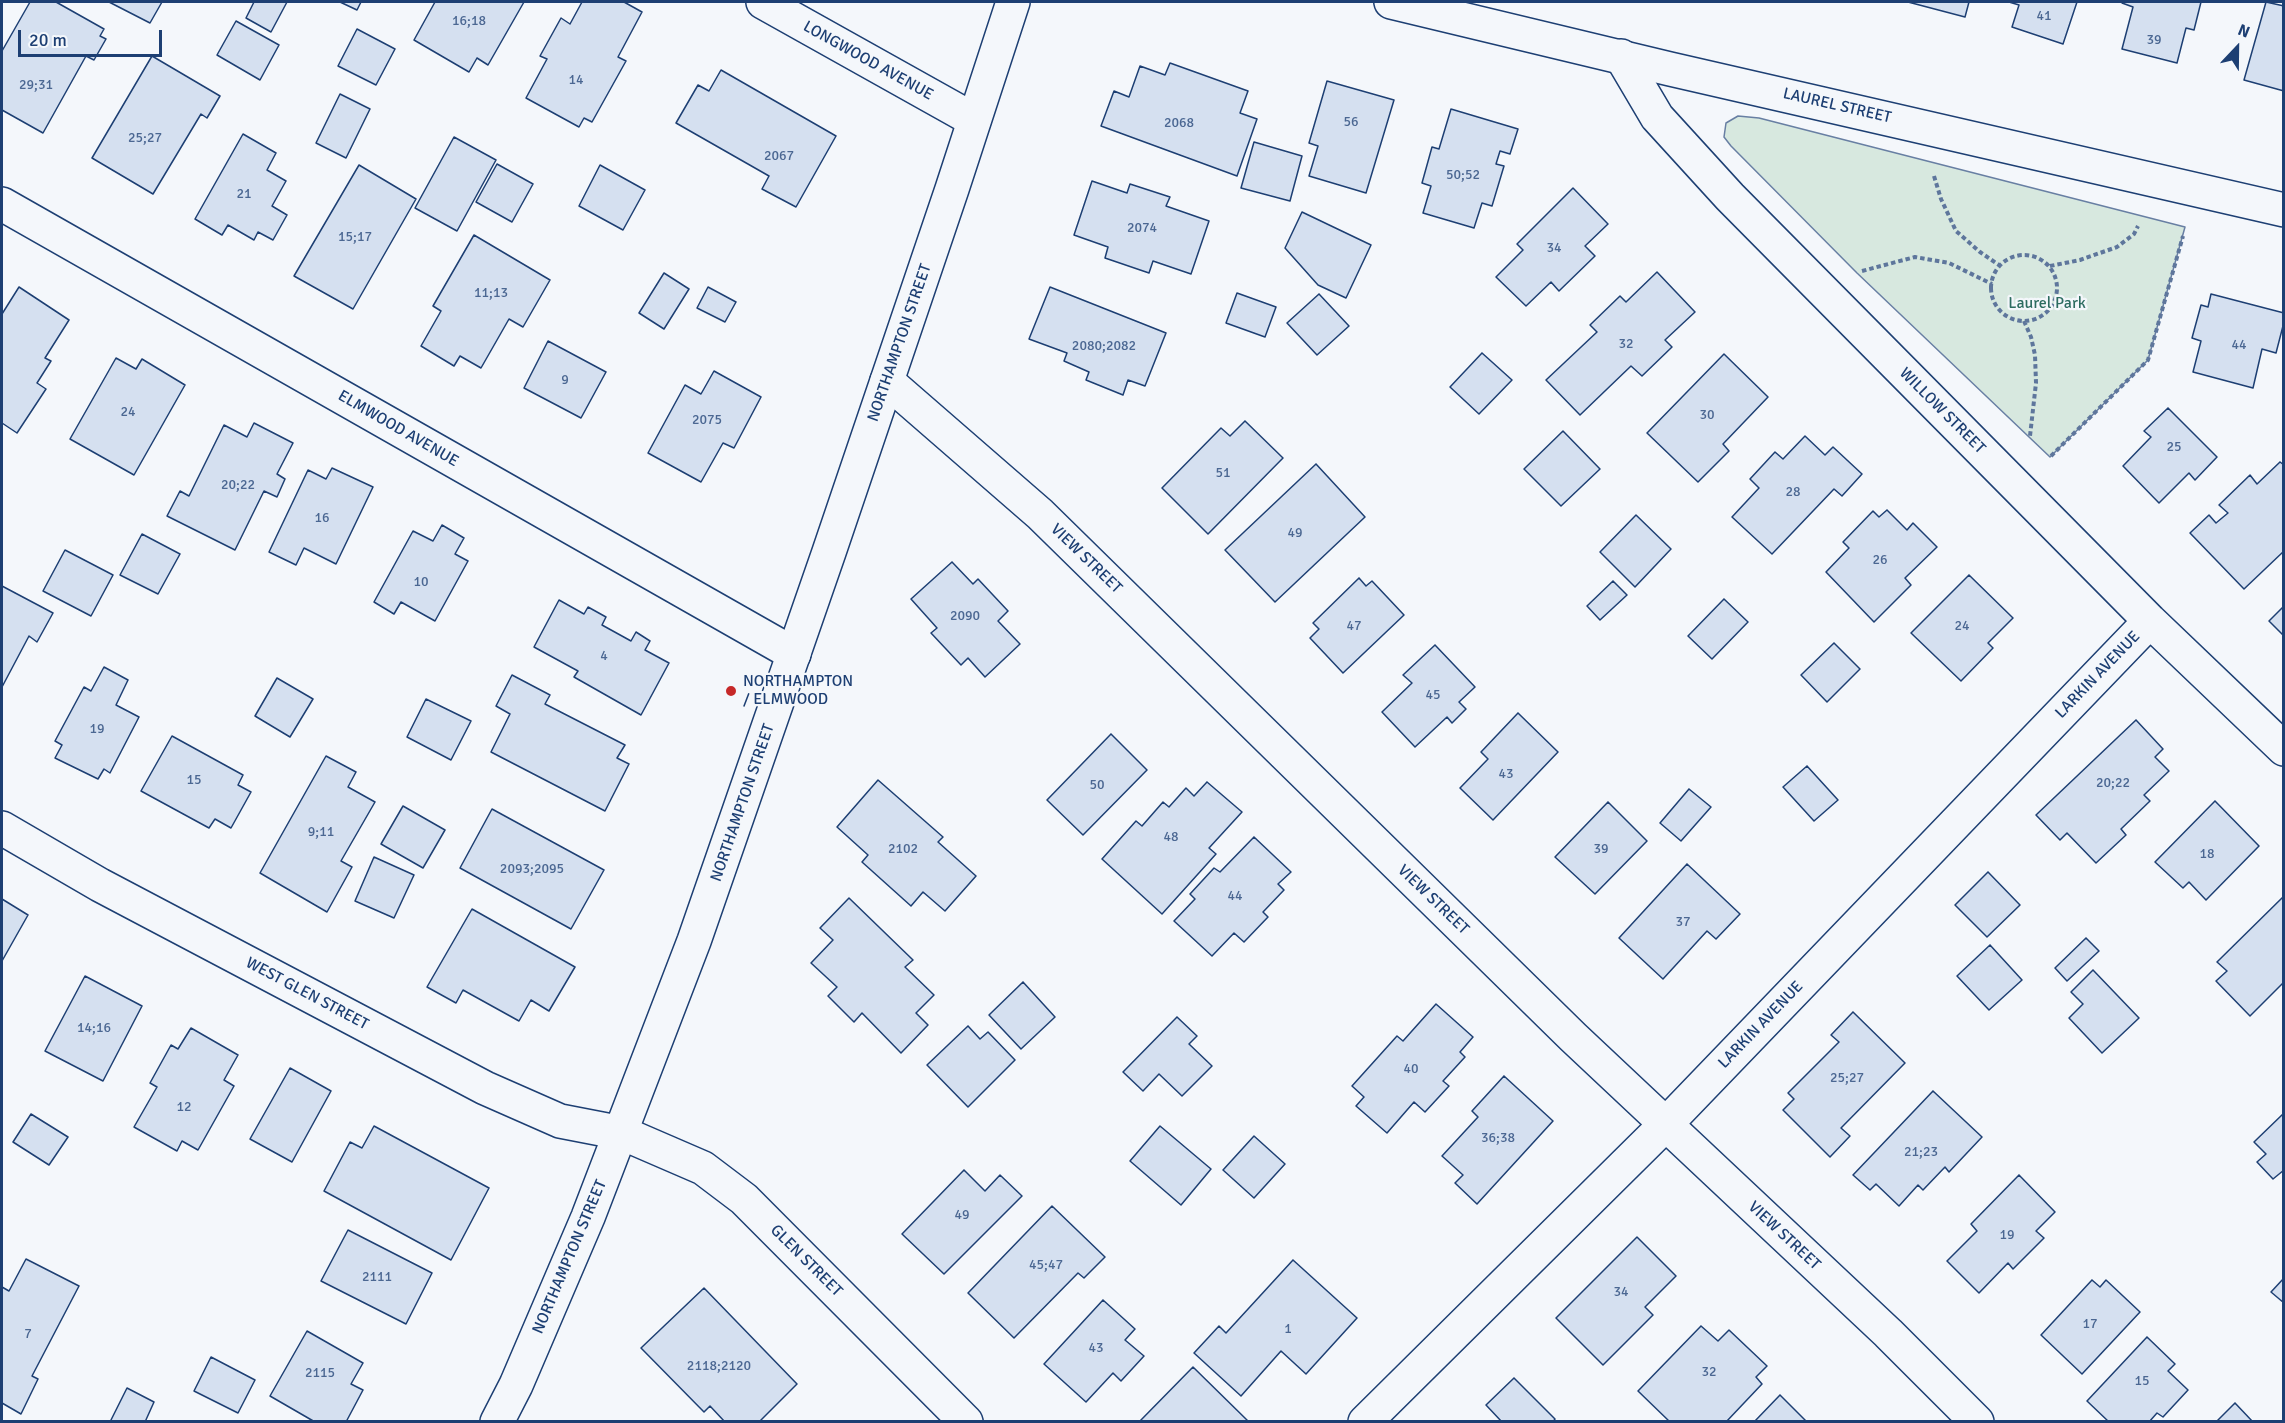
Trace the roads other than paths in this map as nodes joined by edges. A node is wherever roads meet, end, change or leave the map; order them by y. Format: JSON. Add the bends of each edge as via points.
{"nodes":[{"id":1,"x":763,"y":2,"type":"edge"},
{"id":2,"x":1013,"y":2,"type":"edge"},
{"id":3,"x":1391,"y":2,"type":"edge"},
{"id":4,"x":1621,"y":56,"type":"junction"},
{"id":5,"x":974,"y":120,"type":"junction"},
{"id":6,"x":2,"y":204,"type":"edge"},
{"id":7,"x":2283,"y":210,"type":"edge"},
{"id":8,"x":887,"y":381,"type":"junction"},
{"id":9,"x":2150,"y":621,"type":"junction"},
{"id":10,"x":794,"y":654,"type":"junction"},
{"id":11,"x":2283,"y":749,"type":"edge"},
{"id":12,"x":2,"y":828,"type":"edge"},
{"id":13,"x":1665,"y":1124,"type":"junction"},
{"id":14,"x":622,"y":1132,"type":"junction"},
{"id":15,"x":497,"y":1422,"type":"edge"},
{"id":16,"x":966,"y":1422,"type":"edge"},
{"id":17,"x":1365,"y":1422,"type":"edge"},
{"id":18,"x":1977,"y":1422,"type":"edge"}],
"edges":[{"from":1,"to":5,"type":"street","name":"LONGWOOD AVENUE"},
{"from":2,"to":5,"type":"street","name":"NORTHAMPTON STREET"},
{"from":3,"to":4,"type":"street","name":"LAUREL STREET"},
{"from":4,"to":7,"type":"street","name":"LAUREL STREET"},
{"from":4,"to":9,"type":"street","name":"WILLOW STREET","via":[[1657,117],[1730,197]]},
{"from":5,"to":8,"type":"street","name":"NORTHAMPTON STREET"},
{"from":6,"to":10,"type":"street","name":"ELMWOOD AVENUE"},
{"from":8,"to":10,"type":"street","name":"NORTHAMPTON STREET"},
{"from":8,"to":13,"type":"street","name":"VIEW STREET","via":[[1040,514]]},
{"from":9,"to":11,"type":"street","name":"WILLOW STREET"},
{"from":9,"to":13,"type":"street","name":"LARKIN AVENUE"},
{"from":10,"to":14,"type":"street","name":"NORTHAMPTON STREET","via":[[694,941]]},
{"from":12,"to":14,"type":"street","name":"WEST GLEN STREET","via":[[100,885],[485,1088],[561,1121]]},
{"from":13,"to":17,"type":"street","name":"LARKIN AVENUE"},
{"from":13,"to":18,"type":"street","name":"VIEW STREET"},
{"from":14,"to":15,"type":"street","name":"NORTHAMPTON STREET","via":[[552,1302]]},
{"from":14,"to":16,"type":"street","name":"GLEN STREET","via":[[703,1168],[744,1199]]}]}
